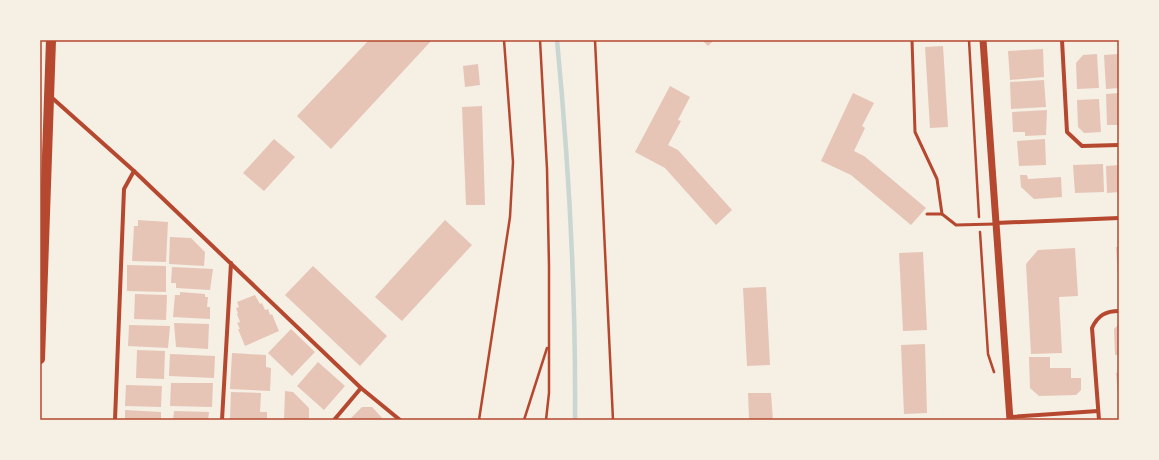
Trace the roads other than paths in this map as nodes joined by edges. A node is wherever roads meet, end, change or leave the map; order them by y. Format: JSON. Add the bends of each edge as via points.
{"nodes":[{"id":1,"x":51,"y":40,"type":"edge"},
{"id":2,"x":912,"y":40,"type":"edge"},
{"id":3,"x":983,"y":40,"type":"edge"},
{"id":4,"x":1062,"y":40,"type":"edge"},
{"id":5,"x":48,"y":94,"type":"junction"},
{"id":6,"x":1119,"y":145,"type":"edge"},
{"id":7,"x":134,"y":171,"type":"junction"},
{"id":8,"x":927,"y":214,"type":"dead end"},
{"id":9,"x":942,"y":214,"type":"junction"},
{"id":10,"x":1119,"y":218,"type":"edge"},
{"id":11,"x":996,"y":224,"type":"junction"},
{"id":12,"x":231,"y":263,"type":"junction"},
{"id":13,"x":1119,"y":311,"type":"edge"},
{"id":14,"x":40,"y":359,"type":"edge"},
{"id":15,"x":362,"y":388,"type":"junction"},
{"id":16,"x":1098,"y":411,"type":"junction"},
{"id":17,"x":1010,"y":419,"type":"edge"},
{"id":18,"x":115,"y":420,"type":"edge"},
{"id":19,"x":222,"y":420,"type":"edge"},
{"id":20,"x":334,"y":420,"type":"edge"},
{"id":21,"x":400,"y":420,"type":"edge"},
{"id":22,"x":1099,"y":420,"type":"edge"}],
"edges":[{"from":1,"to":5,"type":"main road"},
{"from":2,"to":9,"type":"lane","via":[[915,132],[937,179]]},
{"from":3,"to":11,"type":"street"},
{"from":4,"to":6,"type":"street","via":[[1068,132],[1082,146]]},
{"from":5,"to":7,"type":"street"},
{"from":5,"to":14,"type":"main road"},
{"from":7,"to":12,"type":"street"},
{"from":7,"to":18,"type":"street","via":[[124,189]]},
{"from":8,"to":9,"type":"lane"},
{"from":9,"to":11,"type":"lane","via":[[956,225]]},
{"from":10,"to":11,"type":"street"},
{"from":11,"to":17,"type":"street"},
{"from":12,"to":15,"type":"street"},
{"from":12,"to":19,"type":"street"},
{"from":13,"to":16,"type":"street","via":[[1105,313],[1095,321],[1092,328]]},
{"from":15,"to":20,"type":"street"},
{"from":15,"to":21,"type":"street"},
{"from":16,"to":17,"type":"street"},
{"from":16,"to":22,"type":"street"}]}
